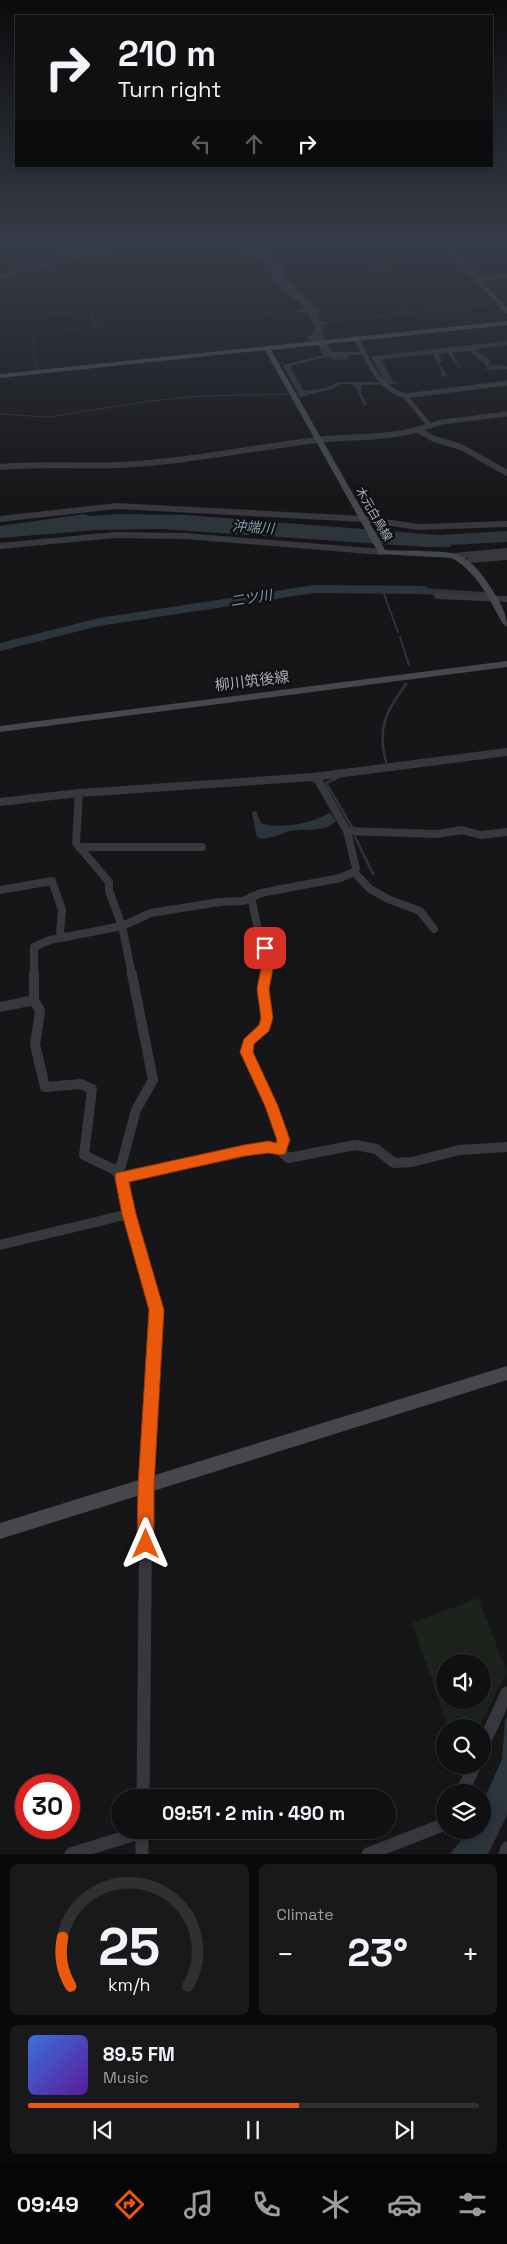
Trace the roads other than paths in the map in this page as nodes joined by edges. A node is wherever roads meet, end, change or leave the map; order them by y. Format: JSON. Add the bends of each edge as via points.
{"nodes":[{"id":1,"x":461,"y":328,"type":"edge"},
{"id":2,"x":356,"y":338,"type":"junction"},
{"id":3,"x":267,"y":348,"type":"junction"},
{"id":4,"x":0,"y":376,"type":"edge"},
{"id":5,"x":507,"y":383,"type":"edge"},
{"id":6,"x":383,"y":384,"type":"joint"},
{"id":7,"x":405,"y":396,"type":"junction"},
{"id":8,"x":507,"y":414,"type":"edge"},
{"id":9,"x":424,"y":428,"type":"junction"},
{"id":10,"x":318,"y":440,"type":"junction"},
{"id":11,"x":0,"y":467,"type":"edge"},
{"id":12,"x":507,"y":473,"type":"edge"},
{"id":13,"x":0,"y":519,"type":"edge"},
{"id":14,"x":507,"y":519,"type":"edge"},
{"id":15,"x":364,"y":521,"type":"junction"},
{"id":16,"x":507,"y":524,"type":"edge"},
{"id":17,"x":465,"y":526,"type":"junction"},
{"id":18,"x":0,"y":546,"type":"edge"},
{"id":19,"x":381,"y":550,"type":"junction"},
{"id":20,"x":507,"y":551,"type":"edge"},
{"id":21,"x":454,"y":556,"type":"junction"},
{"id":22,"x":507,"y":557,"type":"edge"},
{"id":23,"x":464,"y":560,"type":"junction"},
{"id":24,"x":437,"y":596,"type":"dead end"},
{"id":25,"x":507,"y":599,"type":"edge"},
{"id":26,"x":494,"y":600,"type":"junction"},
{"id":27,"x":507,"y":624,"type":"edge"},
{"id":28,"x":507,"y":664,"type":"edge"},
{"id":29,"x":0,"y":729,"type":"edge"},
{"id":30,"x":507,"y":752,"type":"edge"},
{"id":31,"x":313,"y":777,"type":"junction"},
{"id":32,"x":79,"y":793,"type":"junction"},
{"id":33,"x":0,"y":802,"type":"edge"},
{"id":34,"x":347,"y":831,"type":"junction"},
{"id":35,"x":507,"y":832,"type":"edge"},
{"id":36,"x":79,"y":847,"type":"junction"},
{"id":37,"x":202,"y":847,"type":"dead end"},
{"id":38,"x":354,"y":872,"type":"junction"},
{"id":39,"x":0,"y":890,"type":"edge"},
{"id":40,"x":251,"y":897,"type":"junction"},
{"id":41,"x":122,"y":926,"type":"junction"},
{"id":42,"x":434,"y":929,"type":"dead end"},
{"id":43,"x":63,"y":937,"type":"junction"},
{"id":44,"x":34,"y":1000,"type":"junction"},
{"id":45,"x":0,"y":1007,"type":"edge"},
{"id":46,"x":154,"y":1080,"type":"joint"},
{"id":47,"x":507,"y":1147,"type":"edge"},
{"id":48,"x":280,"y":1150,"type":"junction"},
{"id":49,"x":118,"y":1174,"type":"junction"},
{"id":50,"x":129,"y":1214,"type":"junction"},
{"id":51,"x":0,"y":1244,"type":"edge"},
{"id":52,"x":507,"y":1373,"type":"edge"},
{"id":53,"x":146,"y":1486,"type":"junction"},
{"id":54,"x":0,"y":1531,"type":"edge"},
{"id":55,"x":507,"y":1694,"type":"edge"},
{"id":56,"x":491,"y":1729,"type":"edge"},
{"id":57,"x":143,"y":1789,"type":"edge"},
{"id":58,"x":436,"y":1828,"type":"edge"},
{"id":59,"x":117,"y":1839,"type":"edge"},
{"id":60,"x":142,"y":1839,"type":"edge"},
{"id":61,"x":507,"y":1848,"type":"edge"},
{"id":62,"x":71,"y":1854,"type":"edge"},
{"id":63,"x":142,"y":1854,"type":"edge"},
{"id":64,"x":368,"y":1854,"type":"edge"},
{"id":65,"x":505,"y":1854,"type":"edge"}],
"edges":[{"from":1,"to":2,"type":"main road"},
{"from":2,"to":3,"type":"main road"},
{"from":2,"to":6,"type":"street"},
{"from":3,"to":4,"type":"main road"},
{"from":3,"to":10,"type":"main road","name":"木元白鳥線"},
{"from":5,"to":7,"type":"street"},
{"from":6,"to":7,"type":"street","via":[[395,394]]},
{"from":7,"to":9,"type":"street"},
{"from":8,"to":9,"type":"street"},
{"from":9,"to":10,"type":"street","via":[[385,436]]},
{"from":9,"to":12,"type":"street","via":[[434,439],[461,447]]},
{"from":10,"to":11,"type":"street","via":[[232,454],[133,464]]},
{"from":10,"to":15,"type":"main road","name":"木元白鳥線"},
{"from":13,"to":15,"type":"street","via":[[117,506]]},
{"from":14,"to":17,"type":"street"},
{"from":15,"to":17,"type":"street","via":[[419,527]]},
{"from":15,"to":19,"type":"main road","name":"木元白鳥線"},
{"from":16,"to":17,"type":"street"},
{"from":18,"to":19,"type":"street","via":[[82,537],[141,535]]},
{"from":19,"to":21,"type":"main road","name":"木元白鳥線"},
{"from":20,"to":21,"type":"street"},
{"from":21,"to":23,"type":"main road","name":"木元白鳥線"},
{"from":22,"to":23,"type":"street"},
{"from":23,"to":26,"type":"main road","name":"木元白鳥線"},
{"from":24,"to":26,"type":"street"},
{"from":25,"to":26,"type":"street"},
{"from":26,"to":27,"type":"main road","name":"木元白鳥線"},
{"from":28,"to":29,"type":"main road","name":"柳川筑後線"},
{"from":30,"to":31,"type":"street"},
{"from":31,"to":32,"type":"street"},
{"from":31,"to":34,"type":"street","via":[[318,780]]},
{"from":32,"to":33,"type":"street"},
{"from":32,"to":36,"type":"street","via":[[76,843]]},
{"from":34,"to":35,"type":"street"},
{"from":34,"to":38,"type":"street","via":[[356,868]]},
{"from":36,"to":37,"type":"street"},
{"from":36,"to":41,"type":"street","via":[[109,882]]},
{"from":38,"to":40,"type":"street","via":[[340,878]]},
{"from":38,"to":42,"type":"street","via":[[370,889],[420,911]]},
{"from":39,"to":43,"type":"street","via":[[52,881],[62,910],[60,932]]},
{"from":40,"to":41,"type":"street","via":[[243,901],[152,913]]},
{"from":40,"to":48,"type":"street","via":[[260,938],[269,958],[263,989],[266,1023],[248,1042],[246,1052],[275,1115],[283,1140]]},
{"from":41,"to":43,"type":"street"},
{"from":41,"to":46,"type":"street"},
{"from":43,"to":44,"type":"street","via":[[34,947]]},
{"from":44,"to":45,"type":"street"},
{"from":44,"to":49,"type":"street","via":[[40,1011],[35,1045],[45,1087],[81,1084],[92,1090],[84,1155]]},
{"from":46,"to":49,"type":"street","via":[[144,1092],[130,1123]]},
{"from":47,"to":48,"type":"street","via":[[459,1150],[412,1162],[394,1163],[376,1149],[355,1145],[288,1158]]},
{"from":48,"to":49,"type":"street","via":[[269,1147]]},
{"from":49,"to":50,"type":"street"},
{"from":50,"to":51,"type":"street"},
{"from":50,"to":53,"type":"street","via":[[157,1310]]},
{"from":52,"to":53,"type":"main road"},
{"from":53,"to":54,"type":"main road"},
{"from":53,"to":57,"type":"street"},
{"from":55,"to":56,"type":"street"},
{"from":58,"to":64,"type":"street"},
{"from":59,"to":62,"type":"street"},
{"from":60,"to":63,"type":"street"},
{"from":61,"to":65,"type":"street"}]}
